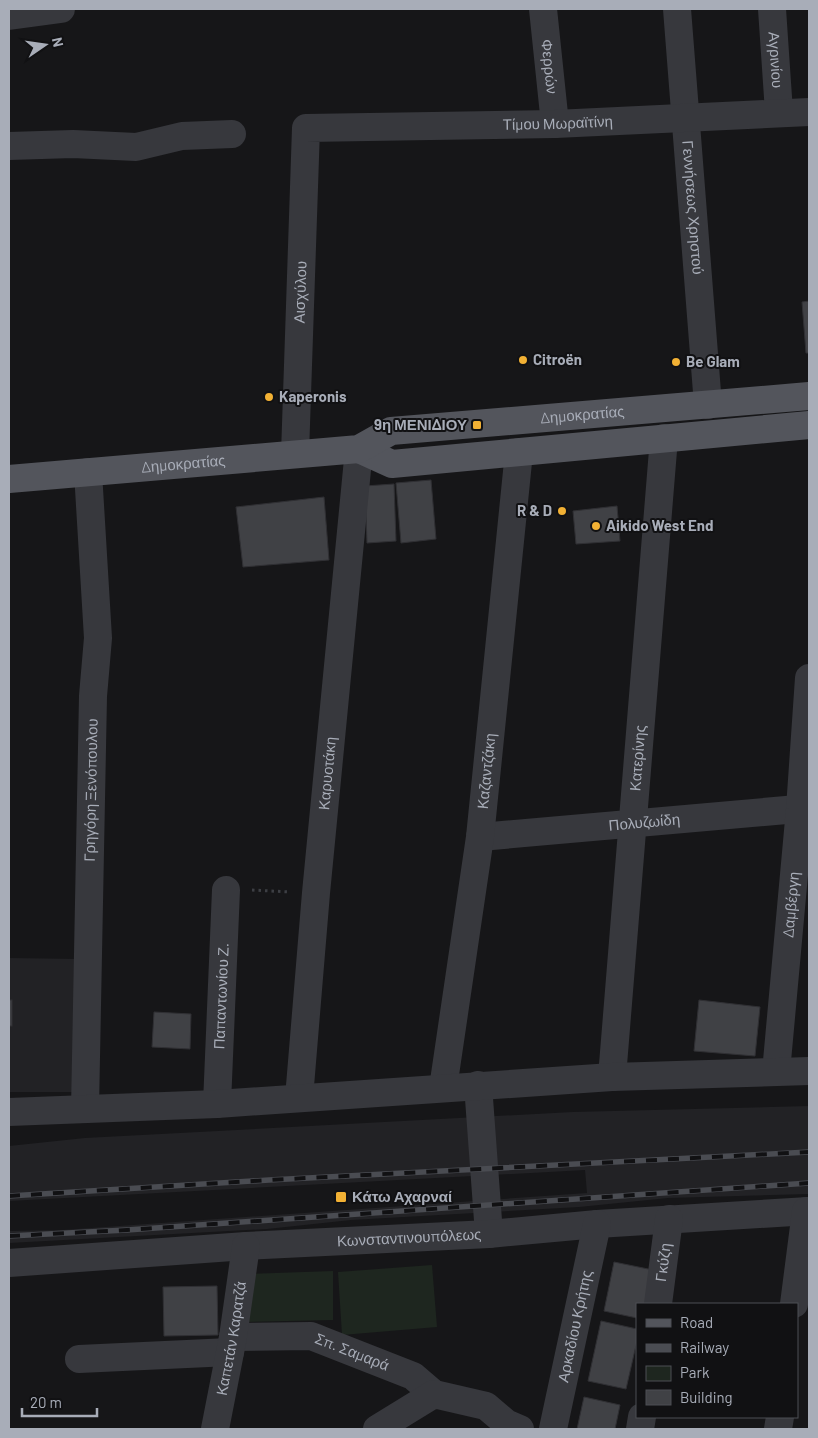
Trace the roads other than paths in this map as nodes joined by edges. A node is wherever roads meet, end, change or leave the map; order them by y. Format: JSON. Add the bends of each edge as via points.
{"nodes":[{"id":1,"x":62,"y":9,"type":"edge"},
{"id":2,"x":542,"y":9,"type":"edge"},
{"id":3,"x":677,"y":9,"type":"edge"},
{"id":4,"x":772,"y":9,"type":"edge"},
{"id":5,"x":9,"y":16,"type":"edge"},
{"id":6,"x":780,"y":112,"type":"junction"},
{"id":7,"x":809,"y":112,"type":"edge"},
{"id":8,"x":686,"y":117,"type":"junction"},
{"id":9,"x":555,"y":124,"type":"junction"},
{"id":10,"x":306,"y":128,"type":"joint"},
{"id":11,"x":232,"y":134,"type":"dead end"},
{"id":12,"x":9,"y":146,"type":"edge"},
{"id":13,"x":809,"y":396,"type":"edge"},
{"id":14,"x":708,"y":405,"type":"junction"},
{"id":15,"x":809,"y":425,"type":"edge"},
{"id":16,"x":664,"y":438,"type":"junction"},
{"id":17,"x":359,"y":449,"type":"junction"},
{"id":18,"x":519,"y":452,"type":"junction"},
{"id":19,"x":295,"y":454,"type":"junction"},
{"id":20,"x":88,"y":472,"type":"junction"},
{"id":21,"x":9,"y":479,"type":"edge"},
{"id":22,"x":809,"y":678,"type":"edge"},
{"id":23,"x":805,"y":809,"type":"edge"},
{"id":24,"x":634,"y":824,"type":"junction"},
{"id":25,"x":480,"y":837,"type":"junction"},
{"id":26,"x":226,"y":890,"type":"road end"},
{"id":27,"x":809,"y":1071,"type":"edge"},
{"id":28,"x":776,"y":1072,"type":"junction"},
{"id":29,"x":612,"y":1077,"type":"junction"},
{"id":30,"x":478,"y":1086,"type":"junction"},
{"id":31,"x":443,"y":1088,"type":"junction"},
{"id":32,"x":299,"y":1098,"type":"junction"},
{"id":33,"x":217,"y":1104,"type":"junction"},
{"id":34,"x":85,"y":1109,"type":"junction"},
{"id":35,"x":9,"y":1112,"type":"edge"},
{"id":36,"x":808,"y":1211,"type":"edge"},
{"id":37,"x":670,"y":1219,"type":"junction"},
{"id":38,"x":597,"y":1224,"type":"junction"},
{"id":39,"x":489,"y":1234,"type":"junction"},
{"id":40,"x":246,"y":1246,"type":"junction"},
{"id":41,"x":9,"y":1263,"type":"edge"},
{"id":42,"x":658,"y":1303,"type":"edge"},
{"id":43,"x":794,"y":1303,"type":"edge"},
{"id":44,"x":231,"y":1345,"type":"junction"},
{"id":45,"x":79,"y":1359,"type":"dead end"},
{"id":46,"x":434,"y":1394,"type":"junction"},
{"id":47,"x":215,"y":1429,"type":"edge"},
{"id":48,"x":376,"y":1429,"type":"edge"},
{"id":49,"x":520,"y":1429,"type":"edge"},
{"id":50,"x":553,"y":1429,"type":"edge"}],
"edges":[{"from":1,"to":5,"type":"street"},
{"from":2,"to":9,"type":"street","name":"Φερρών"},
{"from":3,"to":8,"type":"street","name":"Γεννήσεως Χρηστού"},
{"from":4,"to":6,"type":"street","name":"Αγρινίου"},
{"from":6,"to":7,"type":"street","name":"Τίμου Μωραϊτίνη"},
{"from":6,"to":8,"type":"street","name":"Τίμου Μωραϊτίνη"},
{"from":8,"to":9,"type":"street","name":"Τίμου Μωραϊτίνη"},
{"from":8,"to":14,"type":"street","name":"Γεννήσεως Χρηστού"},
{"from":9,"to":10,"type":"street","name":"Τίμου Μωραϊτίνη"},
{"from":10,"to":19,"type":"street","name":"Αισχύλου"},
{"from":11,"to":12,"type":"street","via":[[182,136],[136,147],[73,144]]},
{"from":13,"to":14,"type":"main road","name":"Δημοκρατίας"},
{"from":14,"to":17,"type":"main road","name":"Δημοκρατίας","via":[[391,431]]},
{"from":15,"to":16,"type":"main road","name":"Δημοκρατίας"},
{"from":16,"to":18,"type":"main road","name":"Δημοκρατίας"},
{"from":16,"to":24,"type":"street","name":"Κατερίνης"},
{"from":17,"to":18,"type":"main road","name":"Δημοκρατίας","via":[[392,464]]},
{"from":17,"to":19,"type":"main road","name":"Δημοκρατίας"},
{"from":17,"to":32,"type":"street","name":"Καρυοτάκη"},
{"from":18,"to":25,"type":"street","name":"Καζαντζάκη"},
{"from":19,"to":20,"type":"main road","name":"Δημοκρατίας"},
{"from":20,"to":21,"type":"main road","name":"Δημοκρατίας"},
{"from":20,"to":34,"type":"street","name":"Γρηγόρη Ξενόπουλου","via":[[98,638],[93,696]]},
{"from":22,"to":23,"type":"street","name":"Δαμβέργη"},
{"from":23,"to":24,"type":"street","name":"Πολυζωίδη"},
{"from":23,"to":28,"type":"street","name":"Δαμβέργη"},
{"from":24,"to":25,"type":"street","name":"Πολυζωίδη"},
{"from":24,"to":29,"type":"street","name":"Κατερίνης"},
{"from":25,"to":31,"type":"street","name":"Καζαντζάκη"},
{"from":26,"to":33,"type":"street","name":"Παπαντωνίου Ζ."},
{"from":27,"to":28,"type":"street"},
{"from":28,"to":29,"type":"street"},
{"from":29,"to":30,"type":"street"},
{"from":30,"to":31,"type":"street"},
{"from":30,"to":39,"type":"street"},
{"from":31,"to":32,"type":"street"},
{"from":32,"to":33,"type":"street"},
{"from":33,"to":34,"type":"street"},
{"from":34,"to":35,"type":"street"},
{"from":36,"to":37,"type":"street","name":"Κωνσταντινουπόλεως"},
{"from":36,"to":43,"type":"street"},
{"from":37,"to":38,"type":"street","name":"Κωνσταντινουπόλεως"},
{"from":37,"to":42,"type":"street","name":"Γκύζη"},
{"from":38,"to":39,"type":"street","name":"Κωνσταντινουπόλεως"},
{"from":38,"to":50,"type":"street","name":"Αρκαδίου Κρήτης"},
{"from":39,"to":40,"type":"street","name":"Κωνσταντινουπόλεως"},
{"from":40,"to":41,"type":"street","name":"Κωνσταντινουπόλεως"},
{"from":40,"to":44,"type":"street","name":"Καπετάν Καρατζά"},
{"from":44,"to":45,"type":"street","name":"Σπ. Σαμαρά"},
{"from":44,"to":46,"type":"street","name":"Σπ. Σαμαρά","via":[[311,1336],[414,1376]]},
{"from":44,"to":47,"type":"street","name":"Καπετάν Καρατζά"},
{"from":46,"to":48,"type":"street"},
{"from":46,"to":49,"type":"street","via":[[486,1406],[506,1423]]}]}
